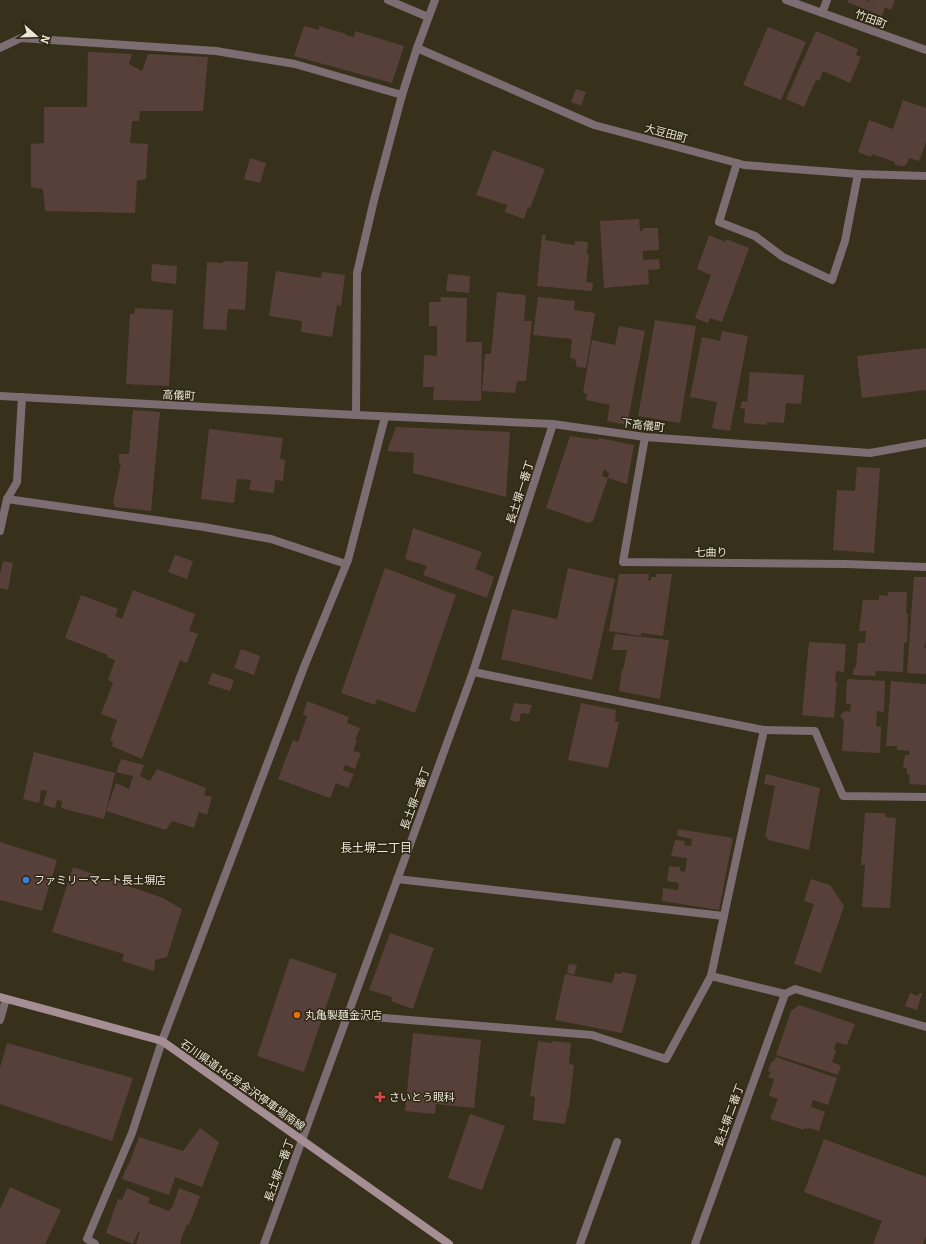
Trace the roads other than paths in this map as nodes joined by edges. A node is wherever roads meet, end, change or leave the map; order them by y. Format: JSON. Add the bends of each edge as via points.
{"nodes":[{"id":1,"x":388,"y":0,"type":"edge"},
{"id":2,"x":435,"y":0,"type":"edge"},
{"id":3,"x":786,"y":0,"type":"edge"},
{"id":4,"x":827,"y":0,"type":"edge"},
{"id":5,"x":822,"y":13,"type":"junction"},
{"id":6,"x":428,"y":17,"type":"junction"},
{"id":7,"x":0,"y":48,"type":"edge"},
{"id":8,"x":417,"y":48,"type":"junction"},
{"id":9,"x":926,"y":50,"type":"edge"},
{"id":10,"x":402,"y":95,"type":"junction"},
{"id":11,"x":737,"y":163,"type":"junction"},
{"id":12,"x":858,"y":174,"type":"junction"},
{"id":13,"x":926,"y":176,"type":"edge"},
{"id":14,"x":0,"y":396,"type":"edge"},
{"id":15,"x":22,"y":397,"type":"junction"},
{"id":16,"x":356,"y":415,"type":"junction"},
{"id":17,"x":385,"y":417,"type":"junction"},
{"id":18,"x":553,"y":424,"type":"junction"},
{"id":19,"x":645,"y":437,"type":"junction"},
{"id":20,"x":926,"y":443,"type":"edge"},
{"id":21,"x":7,"y":499,"type":"junction"},
{"id":22,"x":0,"y":531,"type":"edge"},
{"id":23,"x":346,"y":564,"type":"junction"},
{"id":24,"x":926,"y":567,"type":"edge"},
{"id":25,"x":473,"y":672,"type":"junction"},
{"id":26,"x":764,"y":730,"type":"junction"},
{"id":27,"x":926,"y":797,"type":"edge"},
{"id":28,"x":397,"y":879,"type":"junction"},
{"id":29,"x":724,"y":916,"type":"junction"},
{"id":30,"x":711,"y":976,"type":"junction"},
{"id":31,"x":785,"y":994,"type":"junction"},
{"id":32,"x":3,"y":998,"type":"edge"},
{"id":33,"x":348,"y":1015,"type":"junction"},
{"id":34,"x":0,"y":1020,"type":"edge"},
{"id":35,"x":926,"y":1027,"type":"edge"},
{"id":36,"x":162,"y":1041,"type":"junction"},
{"id":37,"x":302,"y":1141,"type":"junction"},
{"id":38,"x":618,"y":1142,"type":"dead end"},
{"id":39,"x":95,"y":1244,"type":"edge"},
{"id":40,"x":264,"y":1244,"type":"edge"},
{"id":41,"x":449,"y":1244,"type":"edge"},
{"id":42,"x":580,"y":1244,"type":"edge"},
{"id":43,"x":695,"y":1244,"type":"edge"}],
"edges":[{"from":1,"to":6,"type":"street"},
{"from":2,"to":6,"type":"street"},
{"from":3,"to":5,"type":"street","name":"竹田町"},
{"from":4,"to":5,"type":"street"},
{"from":5,"to":9,"type":"street","name":"竹田町"},
{"from":6,"to":8,"type":"street"},
{"from":7,"to":10,"type":"street","via":[[21,38],[216,51],[295,64]]},
{"from":8,"to":10,"type":"street"},
{"from":8,"to":11,"type":"street","name":"大豆田町","via":[[594,126]]},
{"from":10,"to":16,"type":"street","via":[[357,273]]},
{"from":11,"to":12,"type":"street","name":"大豆田町"},
{"from":11,"to":12,"type":"street","via":[[719,222],[754,236],[783,257],[832,280],[845,241]]},
{"from":12,"to":13,"type":"street","name":"大豆田町"},
{"from":14,"to":15,"type":"street","name":"高儀町"},
{"from":15,"to":16,"type":"street","name":"高儀町"},
{"from":15,"to":21,"type":"street","via":[[16,482]]},
{"from":16,"to":17,"type":"street","name":"下高儀町"},
{"from":17,"to":18,"type":"street","name":"下高儀町"},
{"from":17,"to":23,"type":"street"},
{"from":18,"to":19,"type":"street","name":"下高儀町"},
{"from":18,"to":25,"type":"street","name":"長土塀一番丁"},
{"from":19,"to":20,"type":"street","name":"下高儀町","via":[[870,453]]},
{"from":19,"to":24,"type":"street","name":"七曲り","via":[[623,562]]},
{"from":21,"to":22,"type":"street"},
{"from":21,"to":23,"type":"street","via":[[271,539]]},
{"from":23,"to":36,"type":"street","via":[[304,666]]},
{"from":25,"to":26,"type":"street"},
{"from":25,"to":28,"type":"street","name":"長土塀一番丁"},
{"from":26,"to":27,"type":"street","via":[[815,731],[843,796]]},
{"from":26,"to":29,"type":"street"},
{"from":28,"to":29,"type":"street"},
{"from":28,"to":33,"type":"street","name":"長土塀一番丁"},
{"from":29,"to":30,"type":"street"},
{"from":30,"to":31,"type":"street"},
{"from":30,"to":33,"type":"street","via":[[666,1059],[592,1035]]},
{"from":31,"to":35,"type":"street","via":[[795,989]]},
{"from":31,"to":43,"type":"street","name":"長土塀二番丁"},
{"from":32,"to":34,"type":"street"},
{"from":32,"to":36,"type":"main road","name":"石川県道146号金沢停車場南線"},
{"from":33,"to":37,"type":"street","name":"長土塀一番丁"},
{"from":36,"to":37,"type":"main road","name":"石川県道146号金沢停車場南線"},
{"from":36,"to":39,"type":"street","via":[[132,1133],[88,1239]]},
{"from":37,"to":40,"type":"street","name":"長土塀一番丁"},
{"from":37,"to":41,"type":"main road","name":"石川県道146号金沢停車場南線"},
{"from":38,"to":42,"type":"street"}]}
